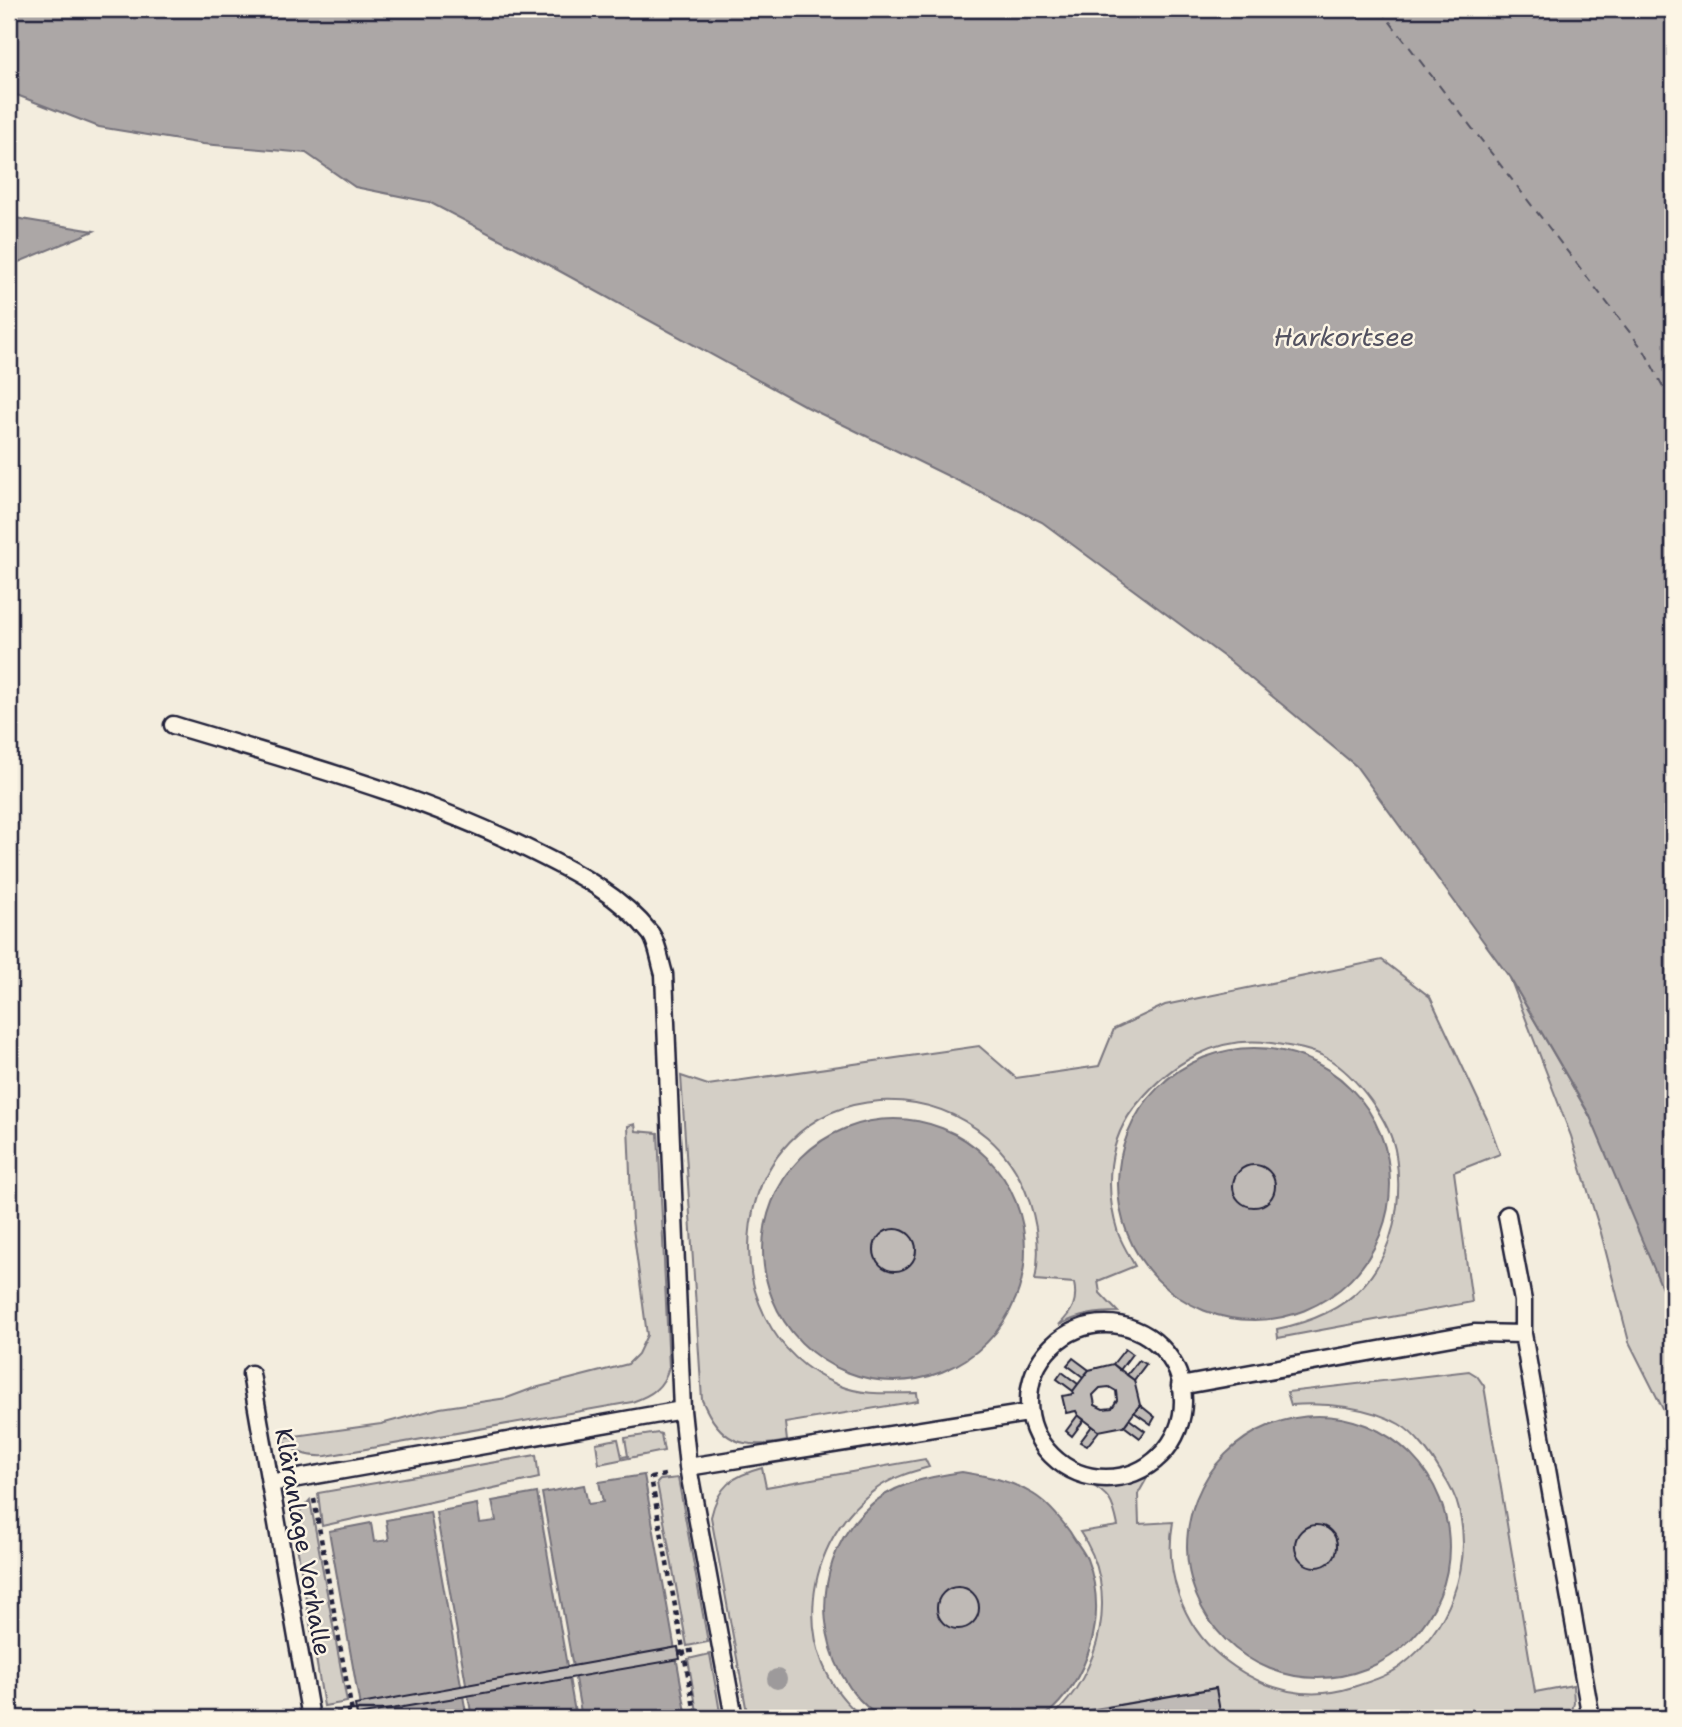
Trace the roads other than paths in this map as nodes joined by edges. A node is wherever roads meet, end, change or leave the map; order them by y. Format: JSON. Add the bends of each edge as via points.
{"nodes":[{"id":1,"x":173,"y":725,"type":"dead end"},
{"id":2,"x":1507,"y":1215,"type":"dead end"},
{"id":3,"x":1523,"y":1334,"type":"junction"},
{"id":4,"x":251,"y":1374,"type":"dead end"},
{"id":5,"x":1181,"y":1386,"type":"junction"},
{"id":6,"x":682,"y":1410,"type":"junction"},
{"id":7,"x":1028,"y":1413,"type":"junction"},
{"id":8,"x":689,"y":1469,"type":"junction"},
{"id":9,"x":270,"y":1483,"type":"junction"},
{"id":10,"x":311,"y":1718,"type":"edge"},
{"id":11,"x":734,"y":1718,"type":"edge"},
{"id":12,"x":1591,"y":1718,"type":"edge"}],
"edges":[{"from":1,"to":6,"type":"lane","via":[[384,789],[496,833],[584,876],[653,936],[664,974]]},
{"from":2,"to":3,"type":"lane","via":[[1523,1301]]},
{"from":3,"to":5,"type":"lane","via":[[1474,1333]]},
{"from":3,"to":12,"type":"lane"},
{"from":4,"to":9,"type":"lane","name":"Kläranlage Vorhalle"},
{"from":5,"to":7,"type":"lane","via":[[1176,1370],[1150,1337],[1105,1324],[1077,1329],[1048,1349],[1032,1377]]},
{"from":5,"to":7,"type":"lane","via":[[1181,1417],[1167,1449],[1140,1471],[1115,1478],[1095,1478],[1066,1468],[1039,1441]]},
{"from":6,"to":8,"type":"lane"},
{"from":6,"to":9,"type":"lane"},
{"from":7,"to":8,"type":"lane"},
{"from":8,"to":11,"type":"lane"},
{"from":9,"to":10,"type":"lane","name":"Kläranlage Vorhalle"}]}
